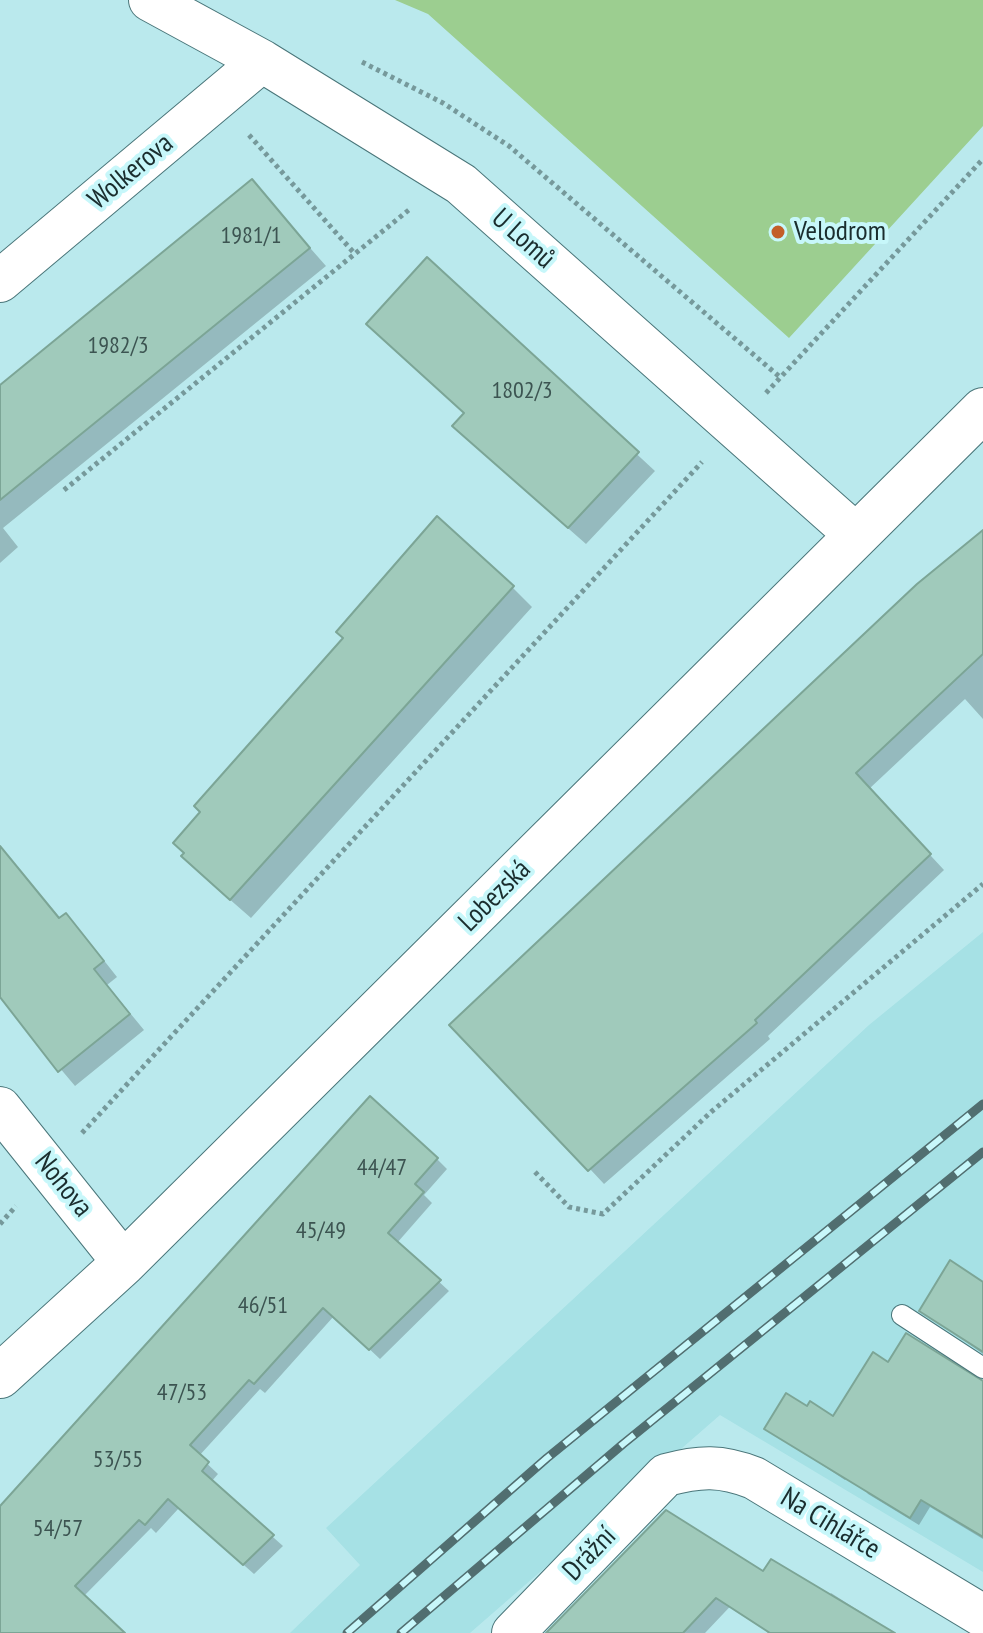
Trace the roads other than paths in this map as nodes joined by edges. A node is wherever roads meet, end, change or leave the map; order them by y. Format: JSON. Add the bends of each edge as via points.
{"nodes":[{"id":1,"x":150,"y":0,"type":"edge"},
{"id":2,"x":262,"y":61,"type":"junction"},
{"id":3,"x":0,"y":281,"type":"edge"},
{"id":4,"x":983,"y":410,"type":"edge"},
{"id":5,"x":855,"y":534,"type":"junction"},
{"id":6,"x":0,"y":1108,"type":"edge"},
{"id":7,"x":124,"y":1263,"type":"junction"},
{"id":8,"x":902,"y":1315,"type":"dead end"},
{"id":9,"x":983,"y":1368,"type":"edge"},
{"id":10,"x":0,"y":1376,"type":"edge"},
{"id":11,"x":666,"y":1475,"type":"joint"},
{"id":12,"x":983,"y":1616,"type":"edge"},
{"id":13,"x":513,"y":1633,"type":"edge"}],
"edges":[{"from":1,"to":2,"type":"street","name":"U Lomů"},
{"from":2,"to":3,"type":"street","name":"Wolkerova"},
{"from":2,"to":5,"type":"street","name":"U Lomů","via":[[461,184]]},
{"from":4,"to":5,"type":"street","name":"Lobezská"},
{"from":5,"to":7,"type":"street","name":"Lobezská"},
{"from":6,"to":7,"type":"street","name":"Nohova"},
{"from":7,"to":10,"type":"street","name":"Lobezská"},
{"from":8,"to":9,"type":"lane"},
{"from":11,"to":12,"type":"street","name":"Na Cihlářce","via":[[701,1466],[726,1467],[754,1478]]},
{"from":11,"to":13,"type":"street","name":"Drážní"}]}
